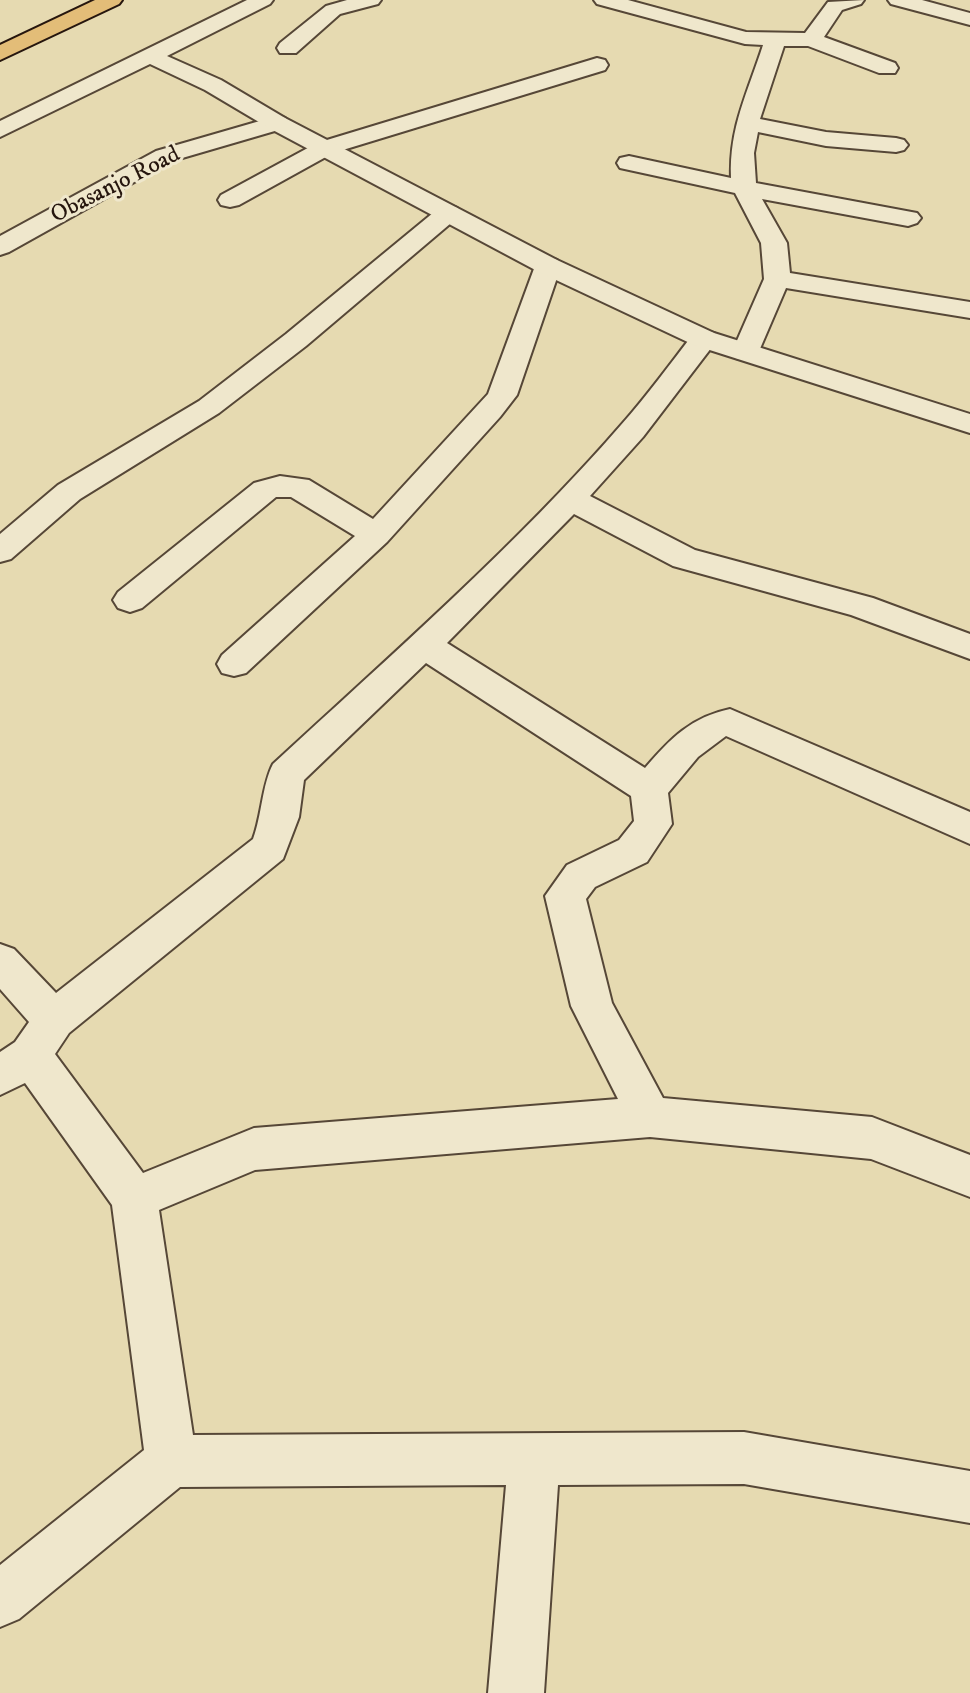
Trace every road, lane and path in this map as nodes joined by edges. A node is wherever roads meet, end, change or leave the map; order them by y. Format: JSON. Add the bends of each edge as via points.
{"nodes":[{"id":1,"x":70,"y":0,"type":"edge"},
{"id":2,"x":112,"y":0,"type":"edge"},
{"id":3,"x":263,"y":0,"type":"edge"},
{"id":4,"x":313,"y":0,"type":"edge"},
{"id":5,"x":371,"y":0,"type":"edge"},
{"id":6,"x":604,"y":0,"type":"edge"},
{"id":7,"x":854,"y":0,"type":"edge"},
{"id":8,"x":898,"y":0,"type":"edge"},
{"id":9,"x":333,"y":10,"type":"junction"},
{"id":10,"x":970,"y":19,"type":"edge"},
{"id":11,"x":0,"y":33,"type":"edge"},
{"id":12,"x":775,"y":40,"type":"junction"},
{"id":13,"x":811,"y":40,"type":"junction"},
{"id":14,"x":288,"y":48,"type":"dead end"},
{"id":15,"x":0,"y":53,"type":"edge"},
{"id":16,"x":148,"y":55,"type":"junction"},
{"id":17,"x":597,"y":65,"type":"dead end"},
{"id":18,"x":887,"y":68,"type":"dead end"},
{"id":19,"x":277,"y":123,"type":"junction"},
{"id":20,"x":747,"y":123,"type":"junction"},
{"id":21,"x":0,"y":130,"type":"edge"},
{"id":22,"x":896,"y":145,"type":"dead end"},
{"id":23,"x":325,"y":148,"type":"junction"},
{"id":24,"x":629,"y":163,"type":"dead end"},
{"id":25,"x":744,"y":188,"type":"junction"},
{"id":26,"x":230,"y":200,"type":"dead end"},
{"id":27,"x":448,"y":213,"type":"junction"},
{"id":28,"x":908,"y":218,"type":"dead end"},
{"id":29,"x":0,"y":247,"type":"edge"},
{"id":30,"x":548,"y":266,"type":"junction"},
{"id":31,"x":777,"y":279,"type":"junction"},
{"id":32,"x":970,"y":310,"type":"edge"},
{"id":33,"x":704,"y":339,"type":"junction"},
{"id":34,"x":746,"y":352,"type":"junction"},
{"id":35,"x":970,"y":424,"type":"edge"},
{"id":36,"x":570,"y":499,"type":"junction"},
{"id":37,"x":376,"y":535,"type":"junction"},
{"id":38,"x":0,"y":551,"type":"edge"},
{"id":39,"x":130,"y":600,"type":"dead end"},
{"id":40,"x":424,"y":645,"type":"junction"},
{"id":41,"x":970,"y":647,"type":"edge"},
{"id":42,"x":234,"y":664,"type":"dead end"},
{"id":43,"x":649,"y":789,"type":"junction"},
{"id":44,"x":970,"y":830,"type":"edge"},
{"id":45,"x":0,"y":961,"type":"edge"},
{"id":46,"x":28,"y":1050,"type":"edge"},
{"id":47,"x":650,"y":1117,"type":"junction"},
{"id":48,"x":970,"y":1176,"type":"edge"},
{"id":49,"x":134,"y":1198,"type":"junction"},
{"id":50,"x":534,"y":1459,"type":"junction"},
{"id":51,"x":171,"y":1461,"type":"junction"},
{"id":52,"x":970,"y":1497,"type":"edge"},
{"id":53,"x":0,"y":1600,"type":"edge"},
{"id":54,"x":516,"y":1693,"type":"edge"}],
"edges":[{"from":1,"to":11,"type":"main road"},
{"from":2,"to":15,"type":"main road"},
{"from":3,"to":16,"type":"street"},
{"from":4,"to":9,"type":"street"},
{"from":5,"to":9,"type":"street"},
{"from":6,"to":12,"type":"street","via":[[745,38]]},
{"from":7,"to":13,"type":"street","via":[[835,6]]},
{"from":8,"to":10,"type":"street"},
{"from":9,"to":14,"type":"street"},
{"from":12,"to":13,"type":"street"},
{"from":12,"to":20,"type":"street"},
{"from":13,"to":18,"type":"street"},
{"from":16,"to":19,"type":"street","via":[[213,85]]},
{"from":16,"to":21,"type":"street"},
{"from":17,"to":23,"type":"street"},
{"from":19,"to":23,"type":"street"},
{"from":19,"to":29,"type":"street","name":"Obasanjo Road","via":[[164,156]]},
{"from":20,"to":22,"type":"street","via":[[826,139]]},
{"from":20,"to":25,"type":"street","via":[[742,153]]},
{"from":23,"to":26,"type":"street"},
{"from":23,"to":27,"type":"street"},
{"from":24,"to":25,"type":"street"},
{"from":25,"to":28,"type":"street"},
{"from":25,"to":31,"type":"street","via":[[774,243]]},
{"from":27,"to":30,"type":"street"},
{"from":27,"to":38,"type":"street","via":[[209,407],[69,492]]},
{"from":30,"to":33,"type":"street"},
{"from":30,"to":37,"type":"street","via":[[502,395]]},
{"from":31,"to":32,"type":"street"},
{"from":31,"to":34,"type":"street"},
{"from":33,"to":34,"type":"street"},
{"from":33,"to":36,"type":"street","via":[[632,431]]},
{"from":34,"to":35,"type":"street"},
{"from":36,"to":40,"type":"street"},
{"from":36,"to":41,"type":"street","via":[[684,558],[861,606]]},
{"from":37,"to":39,"type":"street","via":[[298,487],[280,486],[265,490]]},
{"from":37,"to":42,"type":"street"},
{"from":40,"to":43,"type":"street"},
{"from":40,"to":46,"type":"street","via":[[286,774],[280,817],[269,848]]},
{"from":43,"to":44,"type":"street","via":[[704,731],[730,722]]},
{"from":43,"to":47,"type":"street","via":[[653,824],[633,851],[581,876],[565,896],[592,1006]]},
{"from":45,"to":46,"type":"street"},
{"from":46,"to":49,"type":"street"},
{"from":47,"to":48,"type":"street","via":[[872,1138]]},
{"from":47,"to":49,"type":"street","via":[[254,1149]]},
{"from":49,"to":51,"type":"street"},
{"from":50,"to":51,"type":"street"},
{"from":50,"to":52,"type":"street","via":[[744,1458]]},
{"from":50,"to":54,"type":"street"},
{"from":51,"to":53,"type":"street"}]}
